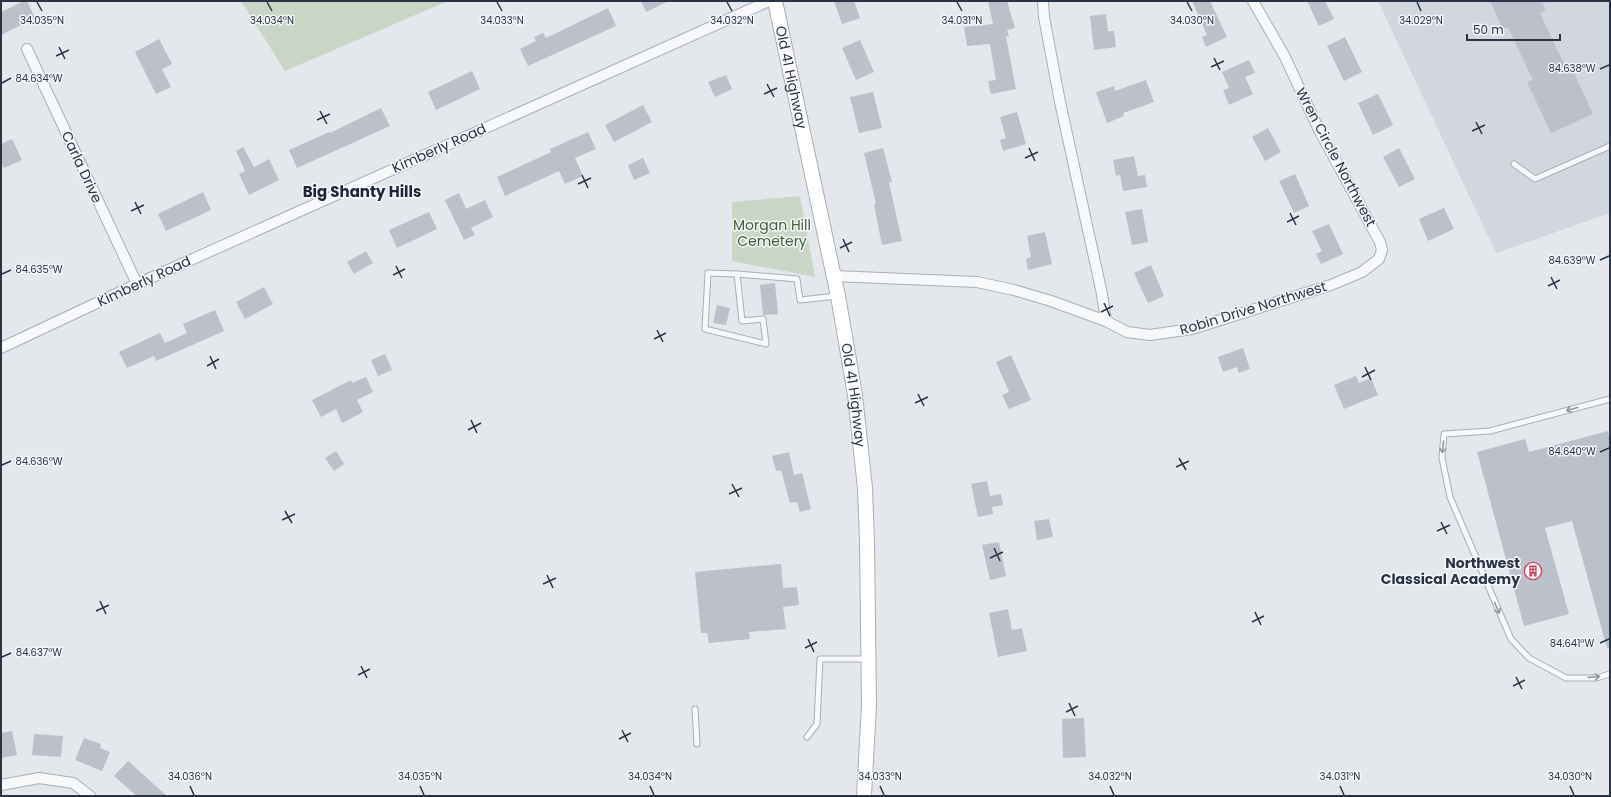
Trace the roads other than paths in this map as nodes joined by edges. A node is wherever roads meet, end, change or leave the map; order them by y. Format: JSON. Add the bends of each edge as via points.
{"nodes":[{"id":1,"x":769,"y":1,"type":"edge"},
{"id":2,"x":775,"y":1,"type":"edge"},
{"id":3,"x":1043,"y":1,"type":"edge"},
{"id":4,"x":1253,"y":1,"type":"edge"},
{"id":5,"x":27,"y":49,"type":"dead end"},
{"id":6,"x":1610,"y":146,"type":"edge"},
{"id":7,"x":1514,"y":164,"type":"dead end"},
{"id":8,"x":736,"y":274,"type":"junction"},
{"id":9,"x":834,"y":276,"type":"junction"},
{"id":10,"x":1346,"y":279,"type":"joint"},
{"id":11,"x":137,"y":284,"type":"junction"},
{"id":12,"x":838,"y":296,"type":"junction"},
{"id":13,"x":1106,"y":321,"type":"junction"},
{"id":14,"x":1,"y":348,"type":"edge"},
{"id":15,"x":1610,"y":399,"type":"edge"},
{"id":16,"x":868,"y":659,"type":"junction"},
{"id":17,"x":1610,"y":674,"type":"edge"},
{"id":18,"x":695,"y":709,"type":"dead end"},
{"id":19,"x":807,"y":737,"type":"dead end"},
{"id":20,"x":697,"y":744,"type":"dead end"},
{"id":21,"x":1,"y":785,"type":"edge"},
{"id":22,"x":90,"y":796,"type":"edge"},
{"id":23,"x":864,"y":796,"type":"edge"}],
"edges":[{"from":1,"to":11,"type":"street","name":"Kimberly Road"},
{"from":2,"to":9,"type":"main road","name":"Old 41 Highway"},
{"from":3,"to":13,"type":"street","via":[[1060,102]]},
{"from":4,"to":10,"type":"street","name":"Wren Circle Northwest","via":[[1285,57],[1319,130],[1380,242],[1382,250],[1379,259],[1362,272]]},
{"from":5,"to":11,"type":"street","name":"Carla Drive"},
{"from":6,"to":7,"type":"lane","via":[[1535,179]]},
{"from":8,"to":8,"type":"lane","via":[[742,321],[764,319],[766,344],[705,329],[708,273]]},
{"from":8,"to":12,"type":"lane","via":[[797,279],[800,300]]},
{"from":9,"to":12,"type":"main road","name":"Old 41 Highway"},
{"from":9,"to":13,"type":"street","name":"Robin Drive Northwest","via":[[977,282],[1014,290]]},
{"from":10,"to":13,"type":"street","name":"Robin Drive Northwest","via":[[1185,330],[1150,335],[1127,332]]},
{"from":11,"to":14,"type":"street","name":"Kimberly Road"},
{"from":12,"to":16,"type":"main road","name":"Old 41 Highway","via":[[855,395],[865,488],[868,542]]},
{"from":15,"to":17,"type":"lane","one_way":true,"via":[[1490,432],[1444,434],[1442,458],[1450,498],[1511,639],[1529,658],[1566,678],[1596,678]]},
{"from":16,"to":19,"type":"lane","via":[[820,659],[817,724]]},
{"from":16,"to":23,"type":"main road","name":"Old 41 Highway","via":[[869,705]]},
{"from":18,"to":20,"type":"lane"},
{"from":21,"to":22,"type":"street","via":[[39,778],[73,783]]}]}
